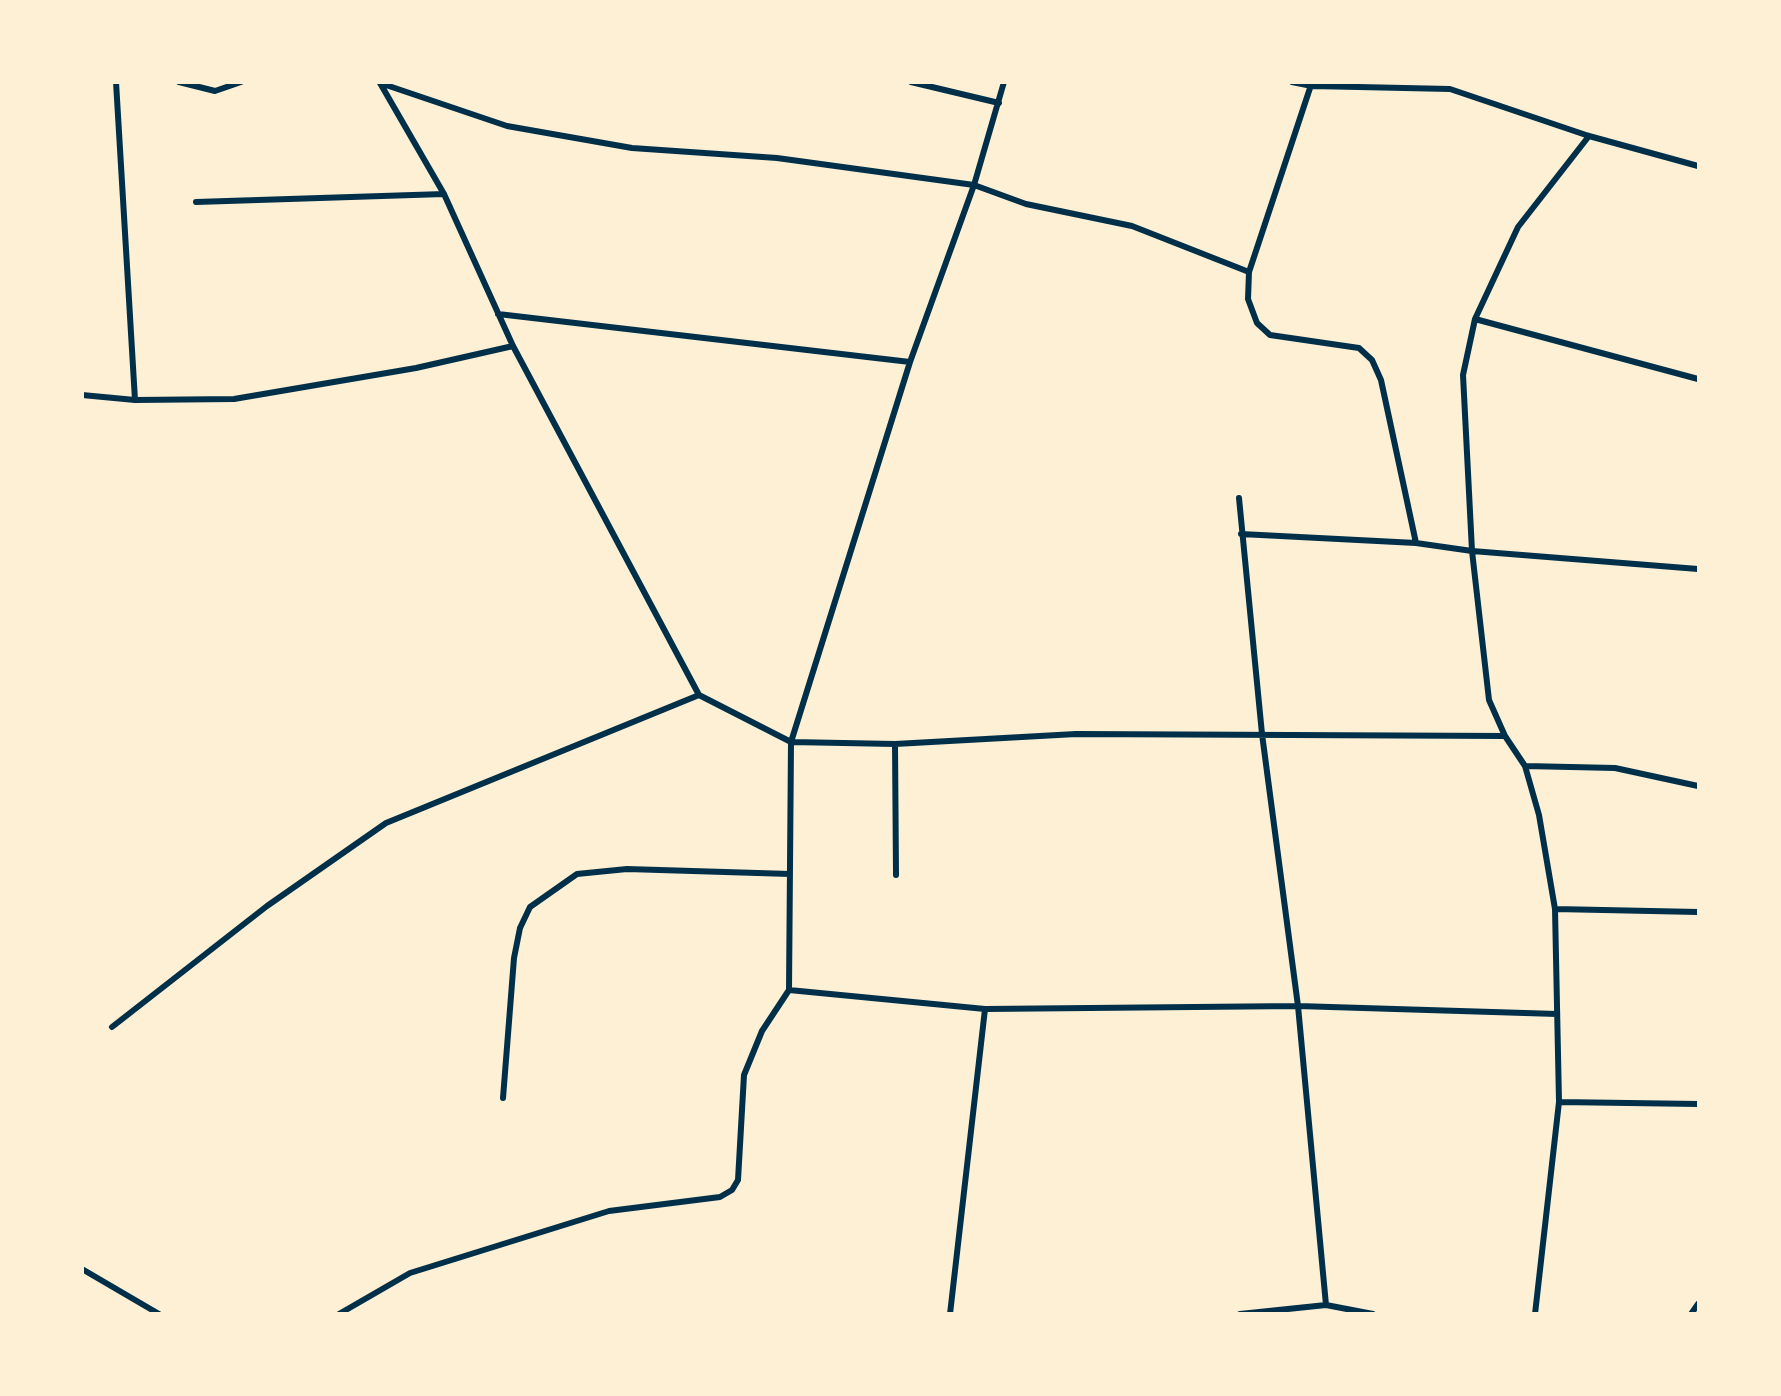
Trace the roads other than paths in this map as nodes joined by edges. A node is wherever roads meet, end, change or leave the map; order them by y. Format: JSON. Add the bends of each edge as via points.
{"nodes":[{"id":1,"x":116,"y":82,"type":"edge"},
{"id":2,"x":179,"y":82,"type":"edge"},
{"id":3,"x":241,"y":82,"type":"edge"},
{"id":4,"x":911,"y":82,"type":"edge"},
{"id":5,"x":1004,"y":82,"type":"edge"},
{"id":6,"x":1292,"y":82,"type":"edge"},
{"id":7,"x":380,"y":83,"type":"edge"},
{"id":8,"x":1312,"y":84,"type":"edge"},
{"id":9,"x":999,"y":103,"type":"junction"},
{"id":10,"x":1589,"y":135,"type":"junction"},
{"id":11,"x":1698,"y":166,"type":"edge"},
{"id":12,"x":974,"y":185,"type":"junction"},
{"id":13,"x":444,"y":194,"type":"junction"},
{"id":14,"x":196,"y":202,"type":"dead end"},
{"id":15,"x":1249,"y":272,"type":"junction"},
{"id":16,"x":498,"y":314,"type":"junction"},
{"id":17,"x":1474,"y":319,"type":"junction"},
{"id":18,"x":513,"y":346,"type":"junction"},
{"id":19,"x":910,"y":362,"type":"junction"},
{"id":20,"x":1698,"y":379,"type":"edge"},
{"id":21,"x":82,"y":395,"type":"edge"},
{"id":22,"x":135,"y":400,"type":"junction"},
{"id":23,"x":1239,"y":498,"type":"dead end"},
{"id":24,"x":1241,"y":534,"type":"junction"},
{"id":25,"x":1416,"y":543,"type":"junction"},
{"id":26,"x":1473,"y":551,"type":"junction"},
{"id":27,"x":1698,"y":568,"type":"edge"},
{"id":28,"x":699,"y":695,"type":"junction"},
{"id":29,"x":1262,"y":734,"type":"junction"},
{"id":30,"x":1505,"y":736,"type":"junction"},
{"id":31,"x":791,"y":742,"type":"junction"},
{"id":32,"x":895,"y":744,"type":"junction"},
{"id":33,"x":1526,"y":766,"type":"junction"},
{"id":34,"x":1698,"y":786,"type":"edge"},
{"id":35,"x":790,"y":874,"type":"junction"},
{"id":36,"x":896,"y":874,"type":"dead end"},
{"id":37,"x":1555,"y":909,"type":"junction"},
{"id":38,"x":1698,"y":912,"type":"edge"},
{"id":39,"x":789,"y":990,"type":"junction"},
{"id":40,"x":1298,"y":1006,"type":"junction"},
{"id":41,"x":985,"y":1009,"type":"junction"},
{"id":42,"x":1557,"y":1014,"type":"junction"},
{"id":43,"x":112,"y":1028,"type":"dead end"},
{"id":44,"x":503,"y":1098,"type":"dead end"},
{"id":45,"x":1559,"y":1102,"type":"junction"},
{"id":46,"x":1698,"y":1104,"type":"edge"},
{"id":47,"x":82,"y":1269,"type":"edge"},
{"id":48,"x":1698,"y":1304,"type":"edge"},
{"id":49,"x":1326,"y":1305,"type":"junction"},
{"id":50,"x":159,"y":1314,"type":"edge"},
{"id":51,"x":339,"y":1314,"type":"edge"},
{"id":52,"x":950,"y":1314,"type":"edge"},
{"id":53,"x":1240,"y":1314,"type":"edge"},
{"id":54,"x":1372,"y":1314,"type":"edge"},
{"id":55,"x":1535,"y":1314,"type":"edge"},
{"id":56,"x":1691,"y":1314,"type":"edge"}],
"edges":[{"from":1,"to":22,"type":"street"},
{"from":2,"to":3,"type":"street","via":[[215,91]]},
{"from":4,"to":9,"type":"street"},
{"from":5,"to":9,"type":"street"},
{"from":6,"to":8,"type":"street"},
{"from":7,"to":12,"type":"street","via":[[507,126],[621,146],[777,158]]},
{"from":7,"to":13,"type":"street"},
{"from":8,"to":10,"type":"street","via":[[1450,89]]},
{"from":8,"to":15,"type":"street"},
{"from":9,"to":12,"type":"street"},
{"from":10,"to":11,"type":"street"},
{"from":10,"to":17,"type":"street","via":[[1518,227]]},
{"from":12,"to":15,"type":"street","via":[[1026,204],[1132,226]]},
{"from":12,"to":19,"type":"street"},
{"from":13,"to":14,"type":"street"},
{"from":13,"to":16,"type":"street"},
{"from":15,"to":25,"type":"street","via":[[1248,299],[1257,322],[1270,336],[1359,348],[1372,360],[1381,380]]},
{"from":16,"to":18,"type":"street"},
{"from":16,"to":19,"type":"street"},
{"from":17,"to":20,"type":"street"},
{"from":17,"to":26,"type":"street","via":[[1464,375]]},
{"from":18,"to":22,"type":"street","via":[[416,368],[234,399]]},
{"from":18,"to":28,"type":"street"},
{"from":19,"to":31,"type":"street"},
{"from":21,"to":22,"type":"street"},
{"from":23,"to":24,"type":"street"},
{"from":24,"to":25,"type":"street"},
{"from":24,"to":29,"type":"street"},
{"from":25,"to":26,"type":"street"},
{"from":26,"to":27,"type":"street"},
{"from":26,"to":30,"type":"street","via":[[1489,700]]},
{"from":28,"to":31,"type":"street"},
{"from":28,"to":43,"type":"street","via":[[386,823],[267,906]]},
{"from":29,"to":30,"type":"street"},
{"from":29,"to":32,"type":"street","via":[[1076,734]]},
{"from":29,"to":40,"type":"street"},
{"from":30,"to":33,"type":"street"},
{"from":31,"to":32,"type":"street"},
{"from":31,"to":35,"type":"street"},
{"from":32,"to":36,"type":"street"},
{"from":33,"to":34,"type":"street","via":[[1615,768]]},
{"from":33,"to":37,"type":"street","via":[[1539,815]]},
{"from":35,"to":39,"type":"street"},
{"from":35,"to":44,"type":"street","via":[[627,868],[577,874],[538,901],[520,928],[514,958]]},
{"from":37,"to":38,"type":"street"},
{"from":37,"to":42,"type":"street"},
{"from":39,"to":41,"type":"street"},
{"from":39,"to":51,"type":"street","via":[[762,1031],[744,1075],[738,1180],[732,1190],[720,1197],[609,1211],[410,1273]]},
{"from":40,"to":41,"type":"street"},
{"from":40,"to":42,"type":"street"},
{"from":40,"to":49,"type":"street"},
{"from":41,"to":52,"type":"street"},
{"from":42,"to":45,"type":"street"},
{"from":45,"to":46,"type":"street"},
{"from":45,"to":55,"type":"street"},
{"from":47,"to":50,"type":"street"},
{"from":48,"to":56,"type":"street"},
{"from":49,"to":53,"type":"street"},
{"from":49,"to":54,"type":"street"}]}
